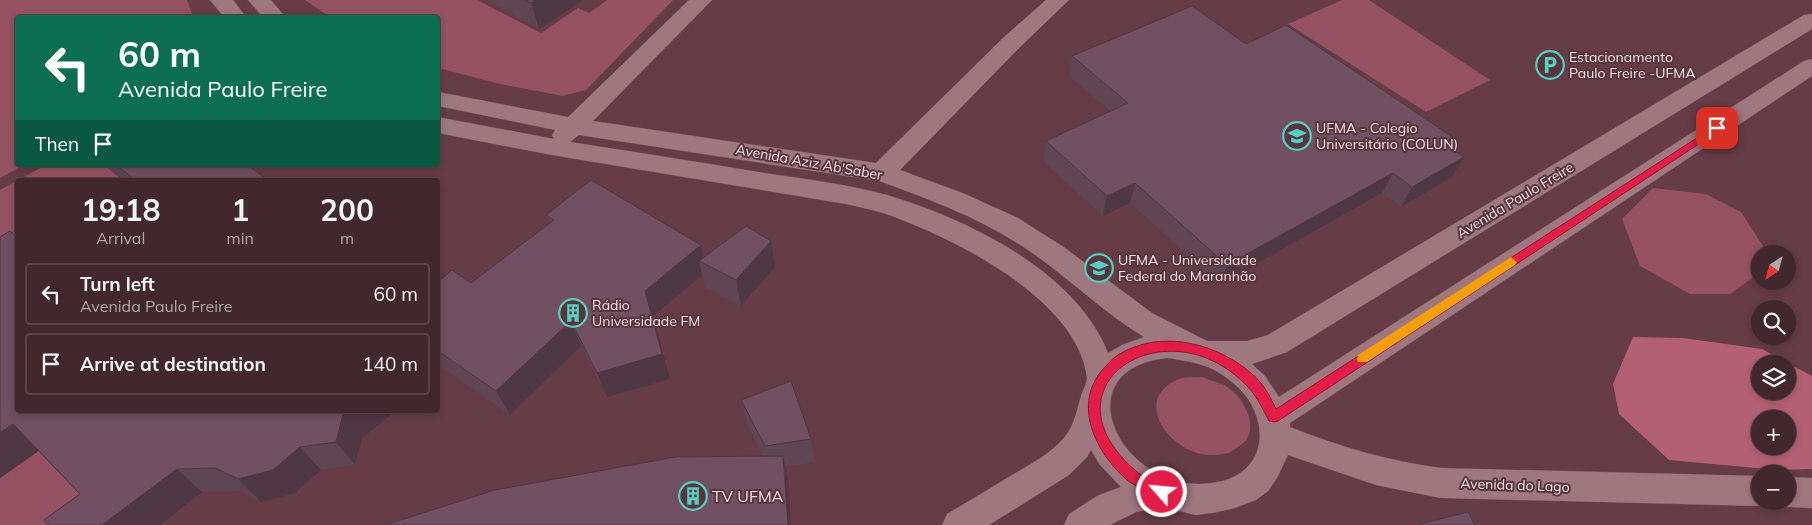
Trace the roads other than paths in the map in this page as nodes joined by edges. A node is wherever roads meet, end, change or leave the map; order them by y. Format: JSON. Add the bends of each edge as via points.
{"nodes":[{"id":1,"x":222,"y":0,"type":"edge"},
{"id":2,"x":259,"y":0,"type":"edge"},
{"id":3,"x":701,"y":0,"type":"edge"},
{"id":4,"x":1058,"y":0,"type":"edge"},
{"id":5,"x":234,"y":15,"type":"edge"},
{"id":6,"x":273,"y":15,"type":"edge"},
{"id":7,"x":1812,"y":20,"type":"edge"},
{"id":8,"x":1812,"y":66,"type":"edge"},
{"id":9,"x":440,"y":99,"type":"edge"},
{"id":10,"x":440,"y":125,"type":"edge"},
{"id":11,"x":574,"y":126,"type":"junction"},
{"id":12,"x":552,"y":147,"type":"junction"},
{"id":13,"x":882,"y":173,"type":"junction"},
{"id":14,"x":1203,"y":352,"type":"junction"},
{"id":15,"x":1098,"y":393,"type":"junction"},
{"id":16,"x":1275,"y":427,"type":"junction"},
{"id":17,"x":1751,"y":491,"type":"edge"},
{"id":18,"x":1162,"y":492,"type":"junction"},
{"id":19,"x":1796,"y":492,"type":"edge"},
{"id":20,"x":1812,"y":492,"type":"edge"},
{"id":21,"x":960,"y":525,"type":"edge"},
{"id":22,"x":1081,"y":525,"type":"edge"}],
"edges":[{"from":1,"to":5,"type":"street"},
{"from":2,"to":6,"type":"street"},
{"from":3,"to":11,"type":"street"},
{"from":4,"to":13,"type":"street"},
{"from":7,"to":14,"type":"street","name":"Avenida Paulo Freire","via":[[1277,344],[1248,353]]},
{"from":8,"to":16,"type":"street"},
{"from":9,"to":11,"type":"street","name":"Avenida Aziz Ab'Saber"},
{"from":10,"to":12,"type":"street","name":"Avenida Aziz Ab'Saber"},
{"from":11,"to":12,"type":"street"},
{"from":11,"to":13,"type":"street","name":"Avenida Aziz Ab'Saber"},
{"from":12,"to":15,"type":"street","name":"Avenida Aziz Ab'Saber","via":[[846,195],[892,206],[934,224],[978,244],[1014,266],[1041,286],[1068,313],[1095,354]]},
{"from":13,"to":14,"type":"street","name":"Avenida Aziz Ab'Saber","via":[[929,189],[1024,235],[1141,320],[1164,335]]},
{"from":14,"to":15,"type":"street","via":[[1167,346],[1141,350],[1118,361]]},
{"from":14,"to":16,"type":"street","via":[[1231,365],[1249,379],[1264,397]]},
{"from":15,"to":18,"type":"street","via":[[1098,431],[1112,456],[1134,477]]},
{"from":15,"to":21,"type":"street","via":[[1086,429],[1076,447],[1058,465]]},
{"from":16,"to":17,"type":"street","name":"Avenida do Lago","via":[[1324,456],[1400,478],[1441,483]]},
{"from":16,"to":18,"type":"street","via":[[1273,458],[1261,477],[1242,491],[1218,498],[1191,499]]},
{"from":18,"to":22,"type":"street","via":[[1134,497],[1109,507]]},
{"from":19,"to":20,"type":"street"}]}
